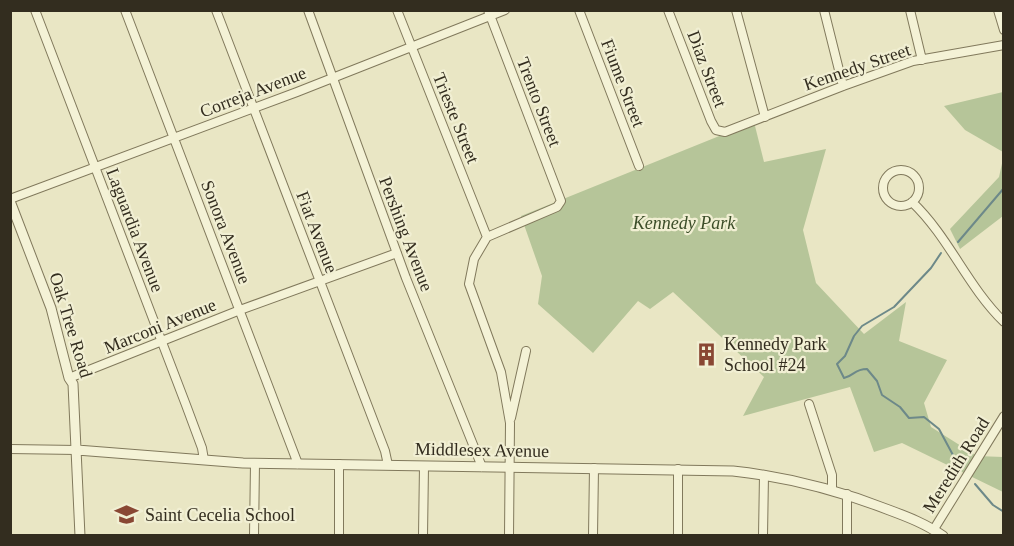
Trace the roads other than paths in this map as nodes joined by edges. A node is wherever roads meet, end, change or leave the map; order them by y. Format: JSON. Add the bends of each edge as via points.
{"nodes":[{"id":1,"x":35,"y":10,"type":"edge"},
{"id":2,"x":125,"y":10,"type":"edge"},
{"id":3,"x":216,"y":10,"type":"edge"},
{"id":4,"x":308,"y":10,"type":"edge"},
{"id":5,"x":397,"y":10,"type":"edge"},
{"id":6,"x":505,"y":10,"type":"edge"},
{"id":7,"x":579,"y":10,"type":"edge"},
{"id":8,"x":668,"y":10,"type":"edge"},
{"id":9,"x":736,"y":10,"type":"edge"},
{"id":10,"x":824,"y":10,"type":"edge"},
{"id":11,"x":910,"y":10,"type":"edge"},
{"id":12,"x":998,"y":10,"type":"edge"},
{"id":13,"x":489,"y":13,"type":"edge"},
{"id":14,"x":1004,"y":30,"type":"edge"},
{"id":15,"x":1004,"y":45,"type":"edge"},
{"id":16,"x":411,"y":47,"type":"junction"},
{"id":17,"x":922,"y":60,"type":"junction"},
{"id":18,"x":333,"y":77,"type":"junction"},
{"id":19,"x":843,"y":86,"type":"junction"},
{"id":20,"x":253,"y":108,"type":"junction"},
{"id":21,"x":765,"y":117,"type":"junction"},
{"id":22,"x":725,"y":132,"type":"joint"},
{"id":23,"x":174,"y":138,"type":"junction"},
{"id":24,"x":639,"y":166,"type":"dead end"},
{"id":25,"x":95,"y":168,"type":"junction"},
{"id":26,"x":10,"y":200,"type":"edge"},
{"id":27,"x":912,"y":202,"type":"junction"},
{"id":28,"x":487,"y":237,"type":"junction"},
{"id":29,"x":397,"y":253,"type":"junction"},
{"id":30,"x":320,"y":281,"type":"junction"},
{"id":31,"x":240,"y":310,"type":"junction"},
{"id":32,"x":1004,"y":322,"type":"edge"},
{"id":33,"x":162,"y":341,"type":"junction"},
{"id":34,"x":526,"y":351,"type":"dead end"},
{"id":35,"x":69,"y":378,"type":"junction"},
{"id":36,"x":809,"y":404,"type":"dead end"},
{"id":37,"x":1004,"y":416,"type":"edge"},
{"id":38,"x":510,"y":423,"type":"junction"},
{"id":39,"x":10,"y":449,"type":"edge"},
{"id":40,"x":77,"y":450,"type":"junction"},
{"id":41,"x":204,"y":460,"type":"junction"},
{"id":42,"x":255,"y":463,"type":"junction"},
{"id":43,"x":298,"y":464,"type":"junction"},
{"id":44,"x":339,"y":464,"type":"junction"},
{"id":45,"x":388,"y":465,"type":"junction"},
{"id":46,"x":424,"y":466,"type":"junction"},
{"id":47,"x":482,"y":466,"type":"junction"},
{"id":48,"x":510,"y":467,"type":"junction"},
{"id":49,"x":594,"y":468,"type":"junction"},
{"id":50,"x":678,"y":469,"type":"junction"},
{"id":51,"x":764,"y":475,"type":"junction"},
{"id":52,"x":832,"y":490,"type":"junction"},
{"id":53,"x":848,"y":494,"type":"junction"},
{"id":54,"x":934,"y":529,"type":"junction"},
{"id":55,"x":80,"y":536,"type":"edge"},
{"id":56,"x":254,"y":536,"type":"edge"},
{"id":57,"x":339,"y":536,"type":"edge"},
{"id":58,"x":423,"y":536,"type":"edge"},
{"id":59,"x":509,"y":536,"type":"edge"},
{"id":60,"x":593,"y":536,"type":"edge"},
{"id":61,"x":678,"y":536,"type":"edge"},
{"id":62,"x":763,"y":536,"type":"edge"},
{"id":63,"x":847,"y":536,"type":"edge"},
{"id":64,"x":943,"y":536,"type":"edge"}],
"edges":[{"from":1,"to":25,"type":"street","name":"Laguardia Avenue"},
{"from":2,"to":23,"type":"street","name":"Sonora Avenue"},
{"from":3,"to":20,"type":"street","name":"Fiat Avenue"},
{"from":4,"to":18,"type":"street","name":"Pershing Avenue"},
{"from":5,"to":16,"type":"street","name":"Trieste Street"},
{"from":6,"to":13,"type":"street","name":"Correja Avenue"},
{"from":7,"to":24,"type":"street","name":"Fiume Street"},
{"from":8,"to":22,"type":"street","name":"Diaz Street","via":[[711,121],[716,130]]},
{"from":9,"to":21,"type":"street"},
{"from":10,"to":19,"type":"street"},
{"from":11,"to":17,"type":"street"},
{"from":12,"to":14,"type":"street"},
{"from":13,"to":16,"type":"street","name":"Correja Avenue"},
{"from":13,"to":28,"type":"street","name":"Trento Street","via":[[561,198],[557,207]]},
{"from":15,"to":17,"type":"street","name":"Kennedy Street"},
{"from":16,"to":18,"type":"street","name":"Correja Avenue"},
{"from":16,"to":28,"type":"street","name":"Trieste Street"},
{"from":17,"to":19,"type":"street","name":"Kennedy Street"},
{"from":18,"to":20,"type":"street","name":"Correja Avenue"},
{"from":18,"to":29,"type":"street","name":"Pershing Avenue"},
{"from":19,"to":21,"type":"street","name":"Kennedy Street"},
{"from":20,"to":23,"type":"street","name":"Correja Avenue"},
{"from":20,"to":30,"type":"street","name":"Fiat Avenue"},
{"from":21,"to":22,"type":"street","name":"Kennedy Street"},
{"from":23,"to":25,"type":"street","name":"Correja Avenue"},
{"from":23,"to":31,"type":"street","name":"Sonora Avenue"},
{"from":25,"to":26,"type":"street","name":"Correja Avenue"},
{"from":25,"to":33,"type":"street","name":"Laguardia Avenue"},
{"from":26,"to":35,"type":"street","name":"Oak Tree Road","via":[[51,308]]},
{"from":27,"to":27,"type":"street","via":[[919,187],[915,176],[906,170],[888,174],[883,185],[889,202],[901,206]]},
{"from":27,"to":32,"type":"street","via":[[928,217],[973,287]]},
{"from":28,"to":38,"type":"street","via":[[474,259],[469,284],[501,372]]},
{"from":29,"to":30,"type":"street","name":"Marconi Avenue"},
{"from":29,"to":47,"type":"street","name":"Pershing Avenue"},
{"from":30,"to":31,"type":"street","name":"Marconi Avenue"},
{"from":30,"to":45,"type":"street","name":"Fiat Avenue"},
{"from":31,"to":33,"type":"street","name":"Marconi Avenue"},
{"from":31,"to":43,"type":"street","name":"Sonora Avenue"},
{"from":33,"to":35,"type":"street","name":"Marconi Avenue"},
{"from":33,"to":41,"type":"street","name":"Laguardia Avenue"},
{"from":34,"to":38,"type":"street"},
{"from":35,"to":40,"type":"street","name":"Oak Tree Road","via":[[73,384]]},
{"from":36,"to":52,"type":"street","via":[[832,475]]},
{"from":37,"to":54,"type":"street","name":"Meredith Road"},
{"from":38,"to":48,"type":"street"},
{"from":39,"to":40,"type":"street","name":"Middlesex Avenue"},
{"from":40,"to":41,"type":"street","name":"Middlesex Avenue"},
{"from":40,"to":55,"type":"street","name":"Oak Tree Road"},
{"from":41,"to":42,"type":"street","name":"Middlesex Avenue"},
{"from":42,"to":43,"type":"street","name":"Middlesex Avenue"},
{"from":42,"to":56,"type":"street"},
{"from":43,"to":44,"type":"street","name":"Middlesex Avenue"},
{"from":44,"to":45,"type":"street","name":"Middlesex Avenue"},
{"from":44,"to":57,"type":"street"},
{"from":45,"to":46,"type":"street","name":"Middlesex Avenue"},
{"from":46,"to":47,"type":"street","name":"Middlesex Avenue"},
{"from":46,"to":58,"type":"street"},
{"from":47,"to":48,"type":"street","name":"Middlesex Avenue"},
{"from":48,"to":49,"type":"street","name":"Middlesex Avenue"},
{"from":48,"to":59,"type":"street"},
{"from":49,"to":50,"type":"street","name":"Middlesex Avenue"},
{"from":49,"to":60,"type":"street"},
{"from":50,"to":51,"type":"street","name":"Middlesex Avenue"},
{"from":50,"to":61,"type":"street"},
{"from":51,"to":52,"type":"street","name":"Middlesex Avenue"},
{"from":51,"to":62,"type":"street"},
{"from":52,"to":53,"type":"street","name":"Middlesex Avenue"},
{"from":53,"to":54,"type":"street","name":"Middlesex Avenue"},
{"from":53,"to":63,"type":"street"},
{"from":54,"to":64,"type":"street","name":"Middlesex Avenue"}]}
